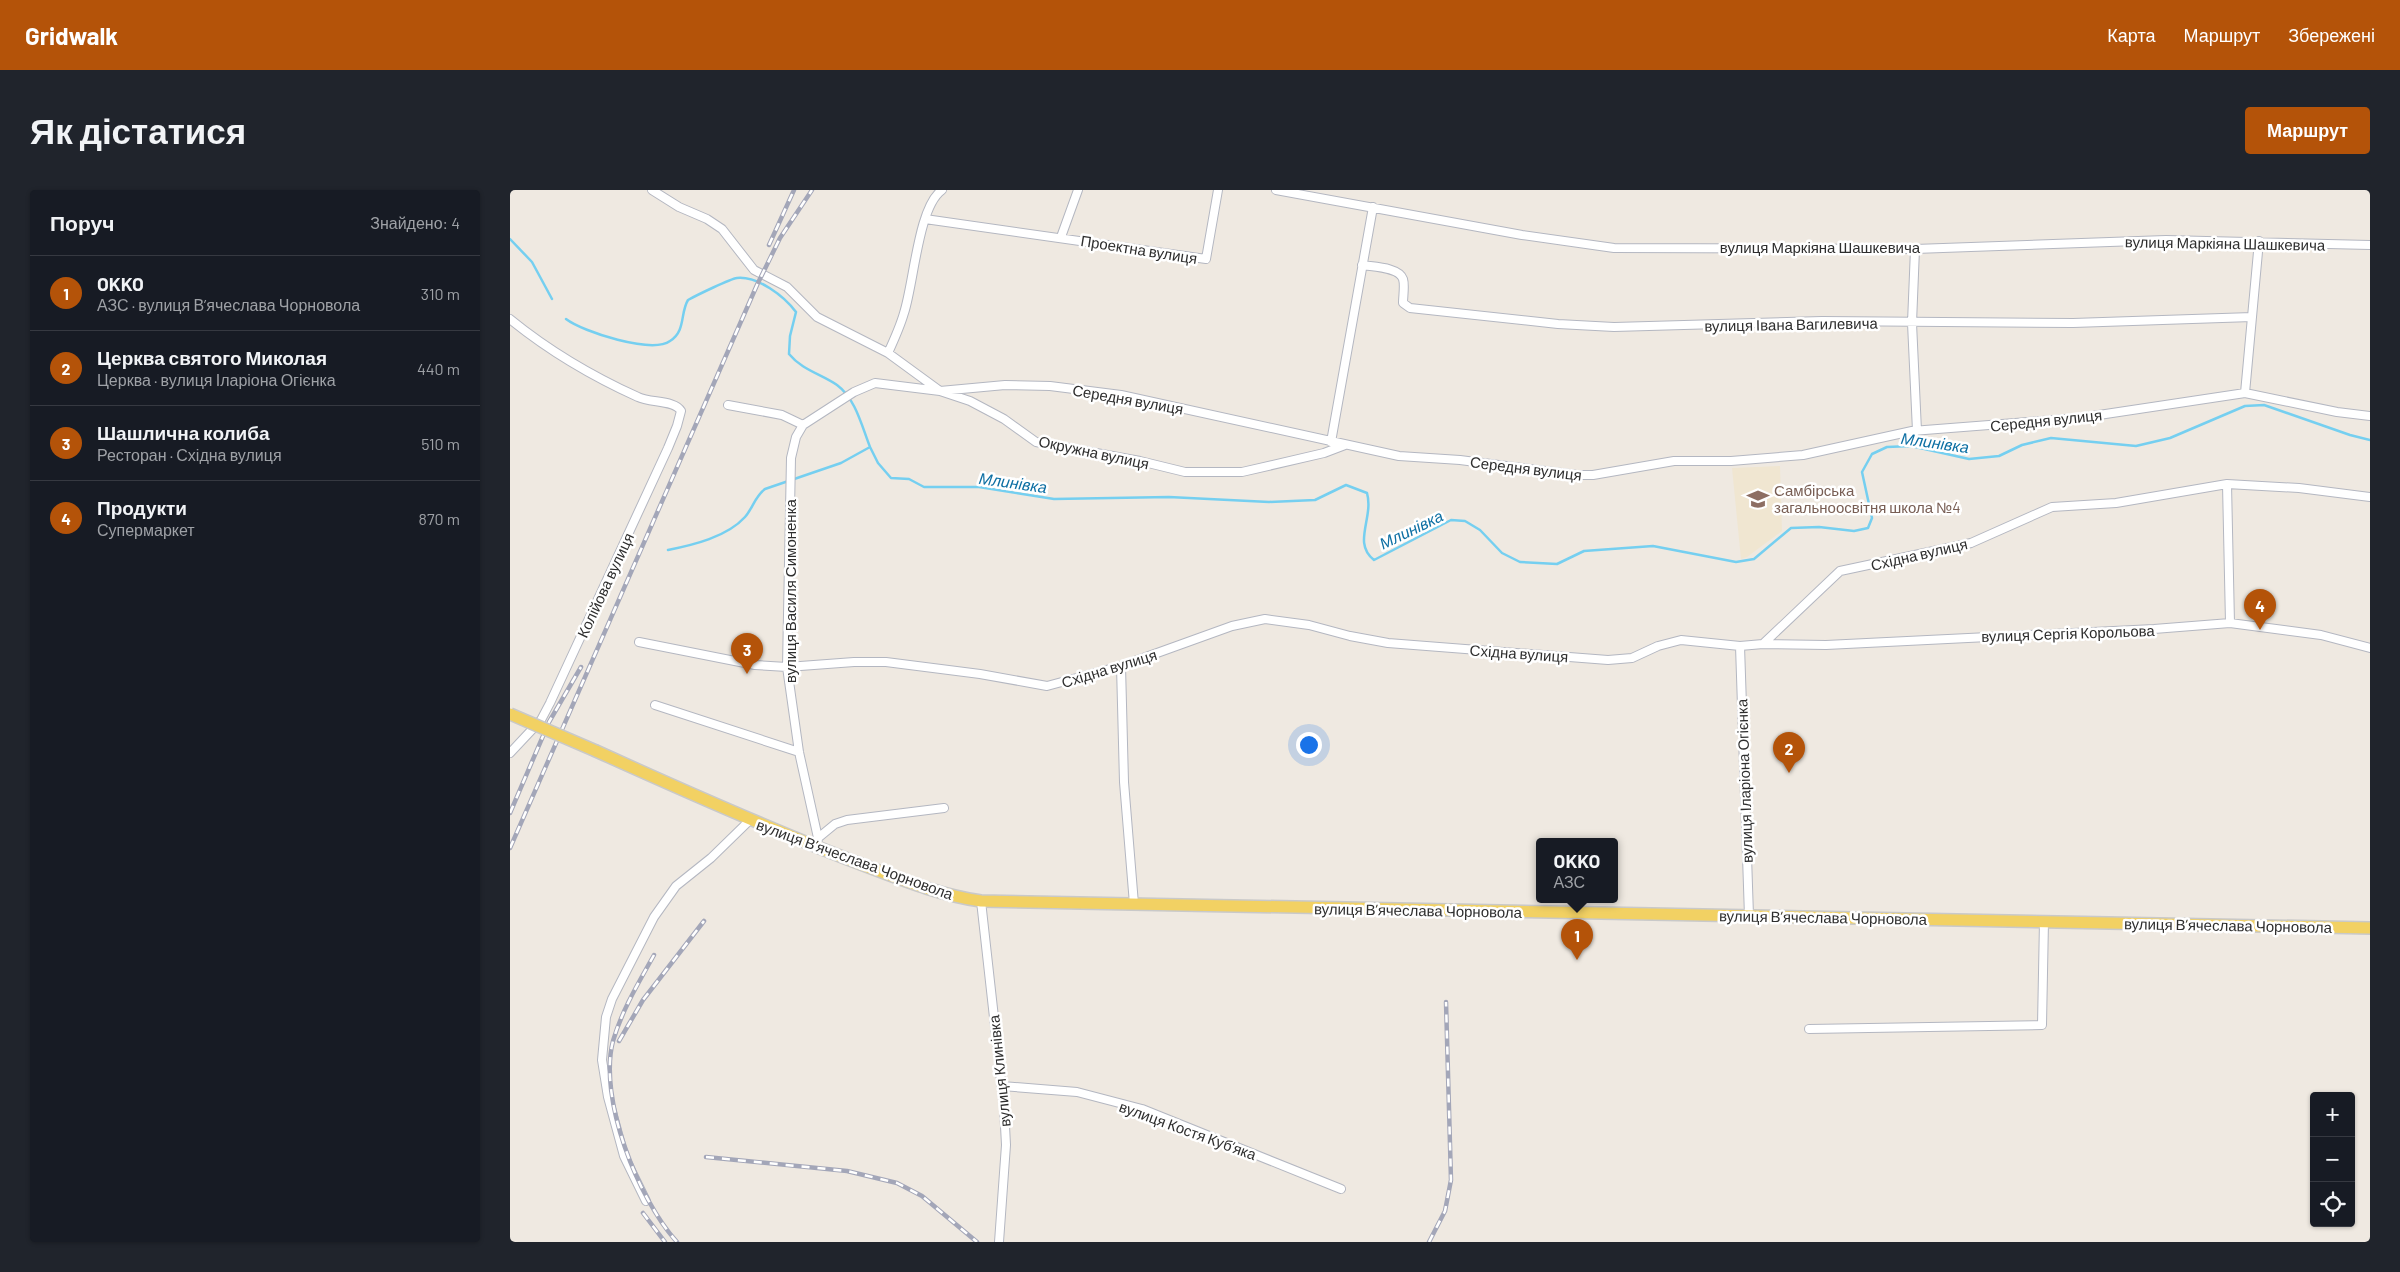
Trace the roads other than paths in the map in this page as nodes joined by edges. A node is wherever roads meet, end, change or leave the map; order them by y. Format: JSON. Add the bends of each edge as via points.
{"nodes":[{"id":1,"x":652,"y":190,"type":"edge"},
{"id":2,"x":942,"y":190,"type":"edge"},
{"id":3,"x":1078,"y":190,"type":"edge"},
{"id":4,"x":1218,"y":190,"type":"edge"},
{"id":5,"x":1276,"y":190,"type":"edge"},
{"id":6,"x":1373,"y":206,"type":"junction"},
{"id":7,"x":925,"y":219,"type":"junction"},
{"id":8,"x":1061,"y":237,"type":"junction"},
{"id":9,"x":2258,"y":241,"type":"junction"},
{"id":10,"x":2370,"y":245,"type":"edge"},
{"id":11,"x":1915,"y":249,"type":"junction"},
{"id":12,"x":1362,"y":265,"type":"junction"},
{"id":13,"x":2252,"y":317,"type":"junction"},
{"id":14,"x":510,"y":319,"type":"edge"},
{"id":15,"x":1912,"y":323,"type":"junction"},
{"id":16,"x":888,"y":353,"type":"junction"},
{"id":17,"x":940,"y":391,"type":"junction"},
{"id":18,"x":2245,"y":393,"type":"junction"},
{"id":19,"x":728,"y":405,"type":"dead end"},
{"id":20,"x":2370,"y":416,"type":"edge"},
{"id":21,"x":803,"y":424,"type":"junction"},
{"id":22,"x":1917,"y":431,"type":"junction"},
{"id":23,"x":1331,"y":442,"type":"junction"},
{"id":24,"x":1346,"y":445,"type":"junction"},
{"id":25,"x":2227,"y":484,"type":"junction"},
{"id":26,"x":2370,"y":497,"type":"edge"},
{"id":27,"x":2230,"y":623,"type":"junction"},
{"id":28,"x":639,"y":642,"type":"dead end"},
{"id":29,"x":1763,"y":644,"type":"junction"},
{"id":30,"x":1740,"y":646,"type":"junction"},
{"id":31,"x":2370,"y":648,"type":"edge"},
{"id":32,"x":1121,"y":666,"type":"junction"},
{"id":33,"x":787,"y":667,"type":"junction"},
{"id":34,"x":655,"y":705,"type":"dead end"},
{"id":35,"x":510,"y":714,"type":"edge"},
{"id":36,"x":799,"y":752,"type":"junction"},
{"id":37,"x":510,"y":753,"type":"edge"},
{"id":38,"x":944,"y":808,"type":"dead end"},
{"id":39,"x":750,"y":820,"type":"junction"},
{"id":40,"x":818,"y":842,"type":"junction"},
{"id":41,"x":980,"y":901,"type":"junction"},
{"id":42,"x":1134,"y":904,"type":"junction"},
{"id":43,"x":1749,"y":916,"type":"junction"},
{"id":44,"x":2044,"y":922,"type":"junction"},
{"id":45,"x":2370,"y":928,"type":"edge"},
{"id":46,"x":1809,"y":1029,"type":"dead end"},
{"id":47,"x":1002,"y":1086,"type":"junction"},
{"id":48,"x":1341,"y":1188,"type":"dead end"},
{"id":49,"x":646,"y":1201,"type":"dead end"},
{"id":50,"x":999,"y":1242,"type":"edge"}],
"edges":[{"from":1,"to":16,"type":"street","via":[[722,229],[754,270],[787,287],[817,316]]},
{"from":2,"to":7,"type":"street","via":[[931,201]]},
{"from":3,"to":8,"type":"street","name":"Проектна вулиця"},
{"from":4,"to":8,"type":"street","name":"Проектна вулиця","via":[[1206,259]]},
{"from":5,"to":6,"type":"street","name":"вулиця Маркіяна Шашкевича"},
{"from":6,"to":11,"type":"street","name":"вулиця Маркіяна Шашкевича","via":[[1522,235],[1614,248]]},
{"from":6,"to":12,"type":"street"},
{"from":7,"to":8,"type":"street","name":"Проектна вулиця"},
{"from":7,"to":16,"type":"street","via":[[904,313]]},
{"from":9,"to":10,"type":"street","name":"вулиця Маркіяна Шашкевича"},
{"from":9,"to":11,"type":"street","name":"вулиця Маркіяна Шашкевича","via":[[2166,240]]},
{"from":9,"to":13,"type":"street"},
{"from":11,"to":15,"type":"street"},
{"from":12,"to":15,"type":"street","name":"вулиця Івана Вагилевича","via":[[1396,271],[1401,275],[1404,280],[1403,303],[1410,308],[1558,324],[1614,327],[1822,321]]},
{"from":12,"to":23,"type":"street"},
{"from":13,"to":15,"type":"street","name":"вулиця Івана Вагилевича","via":[[2073,323]]},
{"from":13,"to":18,"type":"street"},
{"from":14,"to":37,"type":"street","name":"Колійова вулиця","via":[[550,348],[618,388],[650,402],[678,406],[680,411],[677,426],[550,703],[540,720]]},
{"from":15,"to":22,"type":"street"},
{"from":16,"to":17,"type":"street"},
{"from":17,"to":21,"type":"street","name":"Окружна вулиця","via":[[874,383]]},
{"from":17,"to":23,"type":"street","name":"Середня вулиця","via":[[1050,386],[1244,421]]},
{"from":17,"to":24,"type":"street","name":"Окружна вулиця","via":[[970,401],[1004,419],[1036,442],[1185,472],[1242,472]]},
{"from":18,"to":20,"type":"street","name":"Середня вулиця"},
{"from":18,"to":22,"type":"street","name":"Середня вулиця","via":[[2079,418]]},
{"from":19,"to":21,"type":"street","via":[[782,415]]},
{"from":21,"to":33,"type":"street","name":"вулиця Василя Симоненка","via":[[792,449],[790,473]]},
{"from":22,"to":24,"type":"street","name":"Середня вулиця","via":[[1803,455],[1731,461],[1674,461],[1593,475],[1399,456]]},
{"from":23,"to":24,"type":"street","name":"Середня вулиця"},
{"from":25,"to":26,"type":"street","name":"Східна вулиця","via":[[2300,488]]},
{"from":25,"to":27,"type":"street"},
{"from":25,"to":29,"type":"street","name":"Східна вулиця","via":[[2116,503],[2052,507],[1971,544],[1840,571]]},
{"from":27,"to":29,"type":"street","name":"вулиця Сергія Корольова","via":[[1826,645]]},
{"from":27,"to":31,"type":"street","name":"вулиця Сергія Корольова","via":[[2321,635]]},
{"from":28,"to":33,"type":"street","name":"Східна вулиця","via":[[755,665]]},
{"from":29,"to":30,"type":"street","name":"Східна вулиця"},
{"from":30,"to":32,"type":"street","name":"Східна вулиця","via":[[1681,640],[1632,658],[1608,660],[1388,643],[1309,625],[1264,619],[1232,626]]},
{"from":30,"to":43,"type":"street","name":"вулиця Іларіона Огієнка"},
{"from":32,"to":33,"type":"street","name":"Східна вулиця","via":[[1047,686],[886,662]]},
{"from":32,"to":42,"type":"street","via":[[1124,782]]},
{"from":33,"to":36,"type":"street","name":"вулиця Василя Симоненка"},
{"from":34,"to":36,"type":"street"},
{"from":35,"to":39,"type":"main road","name":"вулиця Вʼячеслава Чорновола","bridge":true},
{"from":36,"to":40,"type":"street","name":"вулиця Василя Симоненка"},
{"from":38,"to":40,"type":"street","via":[[847,820],[835,824]]},
{"from":39,"to":40,"type":"main road","name":"вулиця Вʼячеслава Чорновола"},
{"from":39,"to":49,"type":"street","name":"вулиця Вʼячеслава Чорновола","via":[[676,886],[654,917],[606,1017],[602,1060],[608,1097],[624,1156]]},
{"from":40,"to":41,"type":"main road","name":"вулиця Вʼячеслава Чорновола","via":[[932,890]]},
{"from":41,"to":42,"type":"main road","name":"вулиця Вʼячеслава Чорновола"},
{"from":41,"to":47,"type":"street","name":"вулиця Клинівка"},
{"from":42,"to":43,"type":"main road","name":"вулиця Вʼячеслава Чорновола"},
{"from":43,"to":44,"type":"main road","name":"вулиця Вʼячеслава Чорновола"},
{"from":44,"to":45,"type":"main road","name":"вулиця Вʼячеслава Чорновола"},
{"from":44,"to":46,"type":"street","via":[[2042,1025]]},
{"from":47,"to":48,"type":"street","name":"вулиця Костя Кубʼяка","via":[[1077,1092],[1142,1109]]},
{"from":47,"to":50,"type":"street","name":"вулиця Клинівка","via":[[1006,1145]]}]}
